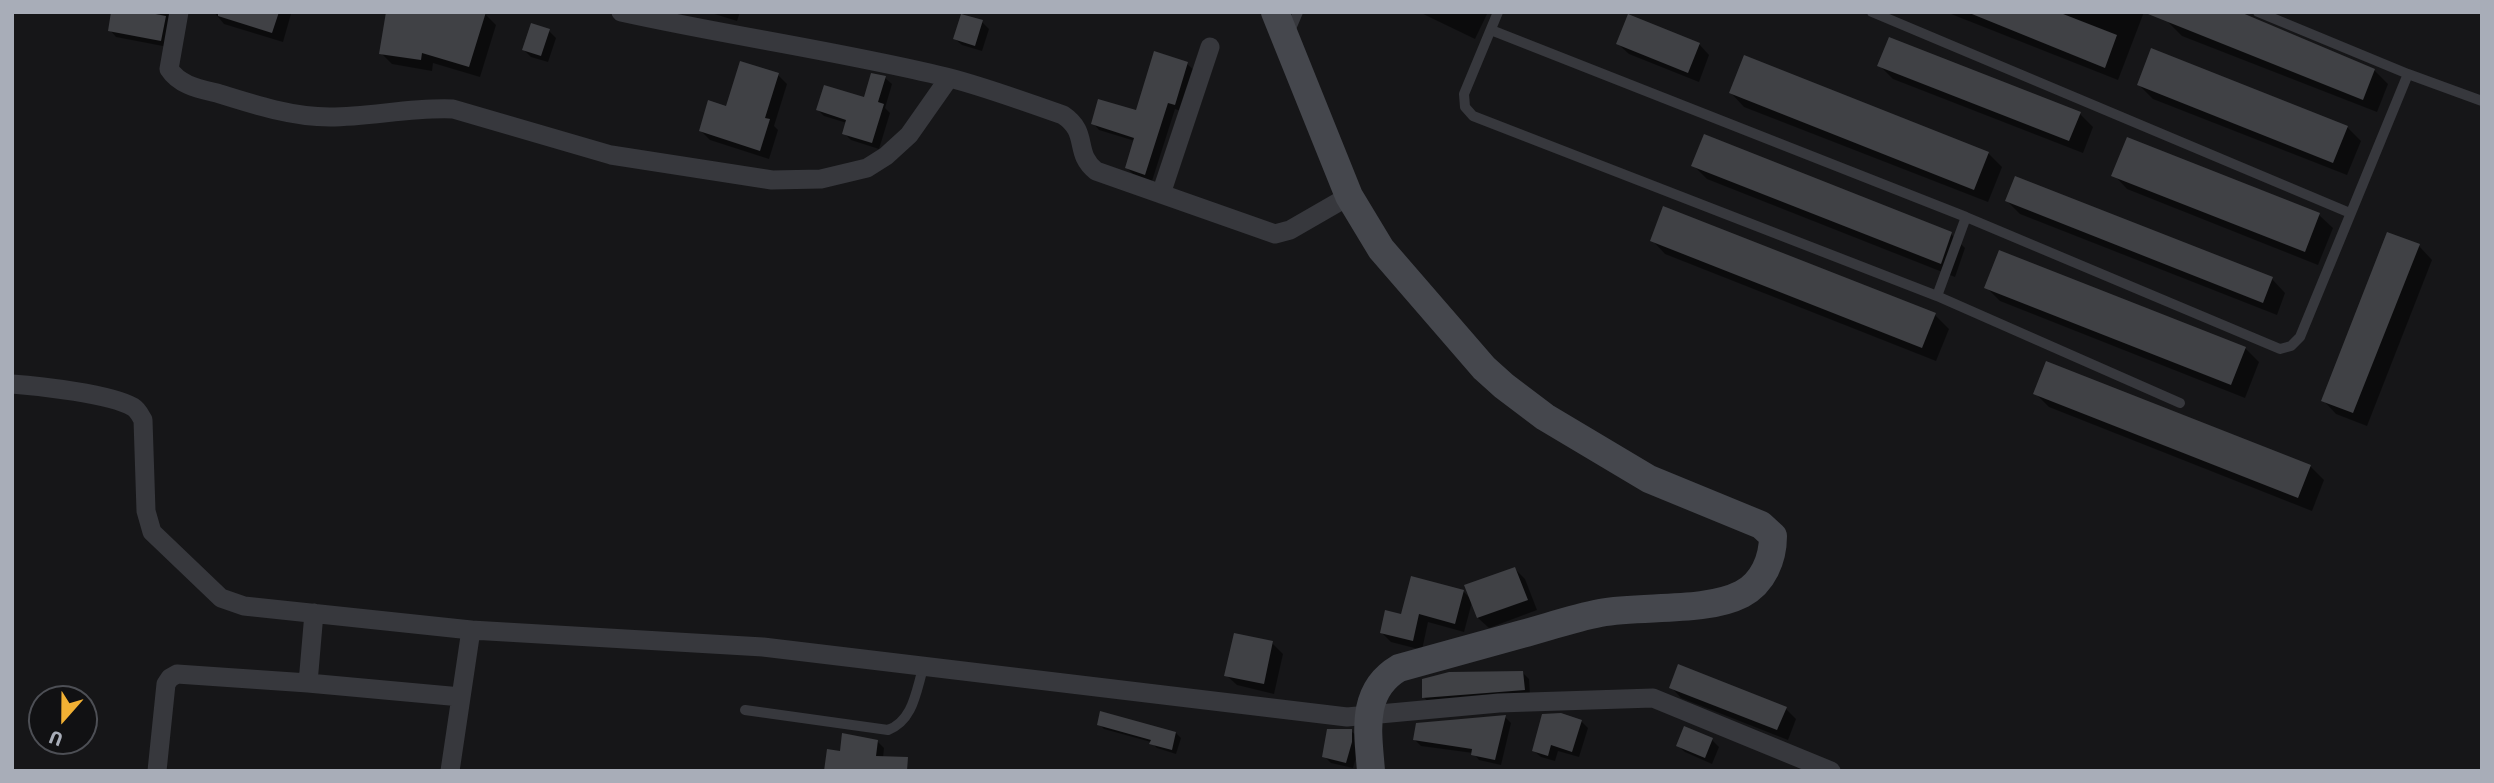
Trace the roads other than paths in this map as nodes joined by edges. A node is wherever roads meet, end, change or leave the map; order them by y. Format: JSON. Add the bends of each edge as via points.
{"nodes":[{"id":1,"x":179,"y":12,"type":"edge"},
{"id":2,"x":621,"y":12,"type":"edge"},
{"id":3,"x":1275,"y":12,"type":"edge"},
{"id":4,"x":1298,"y":12,"type":"edge"},
{"id":5,"x":1498,"y":12,"type":"edge"},
{"id":6,"x":1872,"y":12,"type":"edge"},
{"id":7,"x":2258,"y":12,"type":"edge"},
{"id":8,"x":1490,"y":30,"type":"junction"},
{"id":9,"x":1287,"y":38,"type":"junction"},
{"id":10,"x":1210,"y":47,"type":"dead end"},
{"id":11,"x":2408,"y":74,"type":"junction"},
{"id":12,"x":949,"y":78,"type":"junction"},
{"id":13,"x":2482,"y":101,"type":"edge"},
{"id":14,"x":1161,"y":194,"type":"junction"},
{"id":15,"x":1349,"y":196,"type":"junction"},
{"id":16,"x":2350,"y":213,"type":"junction"},
{"id":17,"x":1966,"y":217,"type":"junction"},
{"id":18,"x":1937,"y":296,"type":"junction"},
{"id":19,"x":12,"y":384,"type":"edge"},
{"id":20,"x":2179,"y":403,"type":"dead end"},
{"id":21,"x":314,"y":613,"type":"junction"},
{"id":22,"x":471,"y":630,"type":"junction"},
{"id":23,"x":924,"y":664,"type":"junction"},
{"id":24,"x":308,"y":683,"type":"junction"},
{"id":25,"x":461,"y":697,"type":"junction"},
{"id":26,"x":745,"y":710,"type":"dead end"},
{"id":27,"x":1367,"y":716,"type":"junction"},
{"id":28,"x":157,"y":771,"type":"edge"},
{"id":29,"x":450,"y":771,"type":"edge"},
{"id":30,"x":1371,"y":771,"type":"edge"},
{"id":31,"x":1831,"y":771,"type":"edge"}],
"edges":[{"from":1,"to":12,"type":"street","via":[[169,69],[188,85],[226,96],[306,116],[453,109],[611,155],[772,180],[821,179],[867,168],[909,135]]},
{"from":2,"to":12,"type":"street"},
{"from":3,"to":9,"type":"main road"},
{"from":4,"to":9,"type":"lane"},
{"from":5,"to":8,"type":"lane"},
{"from":6,"to":16,"type":"lane"},
{"from":7,"to":11,"type":"lane"},
{"from":8,"to":17,"type":"lane"},
{"from":8,"to":18,"type":"lane","via":[[1464,94],[1465,107],[1473,116]]},
{"from":9,"to":15,"type":"main road"},
{"from":10,"to":14,"type":"street"},
{"from":11,"to":13,"type":"lane"},
{"from":11,"to":16,"type":"lane"},
{"from":12,"to":14,"type":"street","via":[[1063,115],[1079,130],[1088,165]]},
{"from":14,"to":15,"type":"street","via":[[1275,234]]},
{"from":15,"to":27,"type":"main road","via":[[1381,249],[1504,386],[1649,479],[1761,526],[1773,536],[1765,571],[1744,593],[1713,603],[1586,616],[1399,668],[1379,685]]},
{"from":16,"to":17,"type":"lane","via":[[2300,337],[2280,349]]},
{"from":17,"to":18,"type":"lane"},
{"from":18,"to":20,"type":"lane"},
{"from":19,"to":21,"type":"street","via":[[68,391],[137,408],[143,420],[146,511],[152,532],[221,598],[244,606]]},
{"from":21,"to":22,"type":"street"},
{"from":21,"to":24,"type":"street"},
{"from":22,"to":23,"type":"street","via":[[764,647]]},
{"from":22,"to":25,"type":"street"},
{"from":23,"to":26,"type":"lane","via":[[908,715],[887,730]]},
{"from":23,"to":27,"type":"street"},
{"from":24,"to":25,"type":"street"},
{"from":24,"to":28,"type":"street","via":[[177,674],[170,678]]},
{"from":25,"to":29,"type":"street"},
{"from":27,"to":30,"type":"main road"},
{"from":27,"to":31,"type":"street","via":[[1499,703],[1653,698]]}]}
